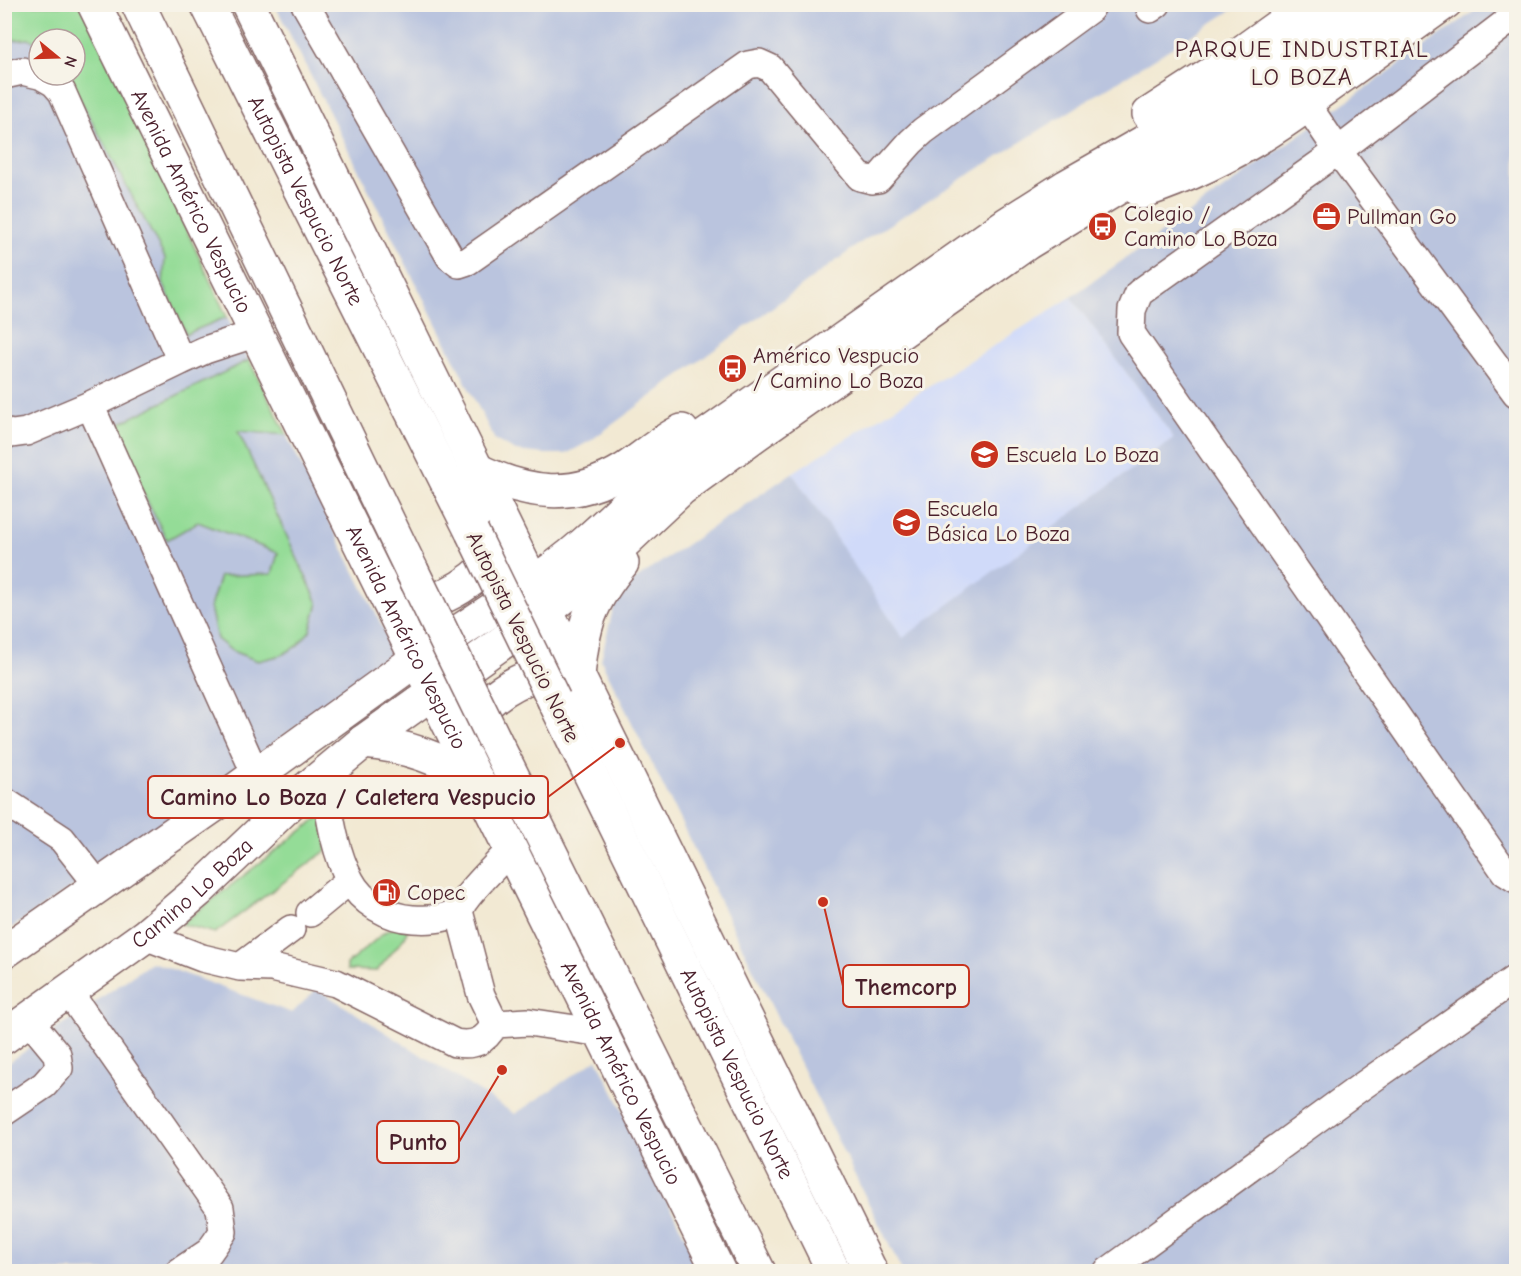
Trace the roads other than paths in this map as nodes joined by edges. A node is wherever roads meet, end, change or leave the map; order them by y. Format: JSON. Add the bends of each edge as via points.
{"nodes":[{"id":1,"x":94,"y":4,"type":"edge"},
{"id":2,"x":138,"y":4,"type":"edge"},
{"id":3,"x":207,"y":4,"type":"edge"},
{"id":4,"x":248,"y":4,"type":"edge"},
{"id":5,"x":305,"y":4,"type":"edge"},
{"id":6,"x":1093,"y":4,"type":"edge"},
{"id":7,"x":1309,"y":4,"type":"edge"},
{"id":8,"x":1356,"y":4,"type":"edge"},
{"id":9,"x":1401,"y":4,"type":"edge"},
{"id":10,"x":1448,"y":4,"type":"edge"},
{"id":11,"x":1516,"y":15,"type":"edge"},
{"id":12,"x":27,"y":72,"type":"edge"},
{"id":13,"x":4,"y":75,"type":"edge"},
{"id":14,"x":58,"y":87,"type":"edge"},
{"id":15,"x":1307,"y":105,"type":"junction"},
{"id":16,"x":1338,"y":152,"type":"junction"},
{"id":17,"x":1067,"y":186,"type":"junction"},
{"id":18,"x":1063,"y":220,"type":"junction"},
{"id":19,"x":257,"y":333,"type":"junction"},
{"id":20,"x":181,"y":361,"type":"junction"},
{"id":21,"x":1516,"y":393,"type":"edge"},
{"id":22,"x":90,"y":405,"type":"junction"},
{"id":23,"x":735,"y":415,"type":"junction"},
{"id":24,"x":4,"y":432,"type":"edge"},
{"id":25,"x":477,"y":470,"type":"junction"},
{"id":26,"x":661,"y":507,"type":"junction"},
{"id":27,"x":510,"y":538,"type":"junction"},
{"id":28,"x":539,"y":597,"type":"junction"},
{"id":29,"x":393,"y":609,"type":"junction"},
{"id":30,"x":417,"y":658,"type":"junction"},
{"id":31,"x":578,"y":676,"type":"junction"},
{"id":32,"x":433,"y":691,"type":"junction"},
{"id":33,"x":363,"y":742,"type":"junction"},
{"id":34,"x":459,"y":743,"type":"junction"},
{"id":35,"x":324,"y":774,"type":"junction"},
{"id":36,"x":256,"y":775,"type":"junction"},
{"id":37,"x":477,"y":780,"type":"junction"},
{"id":38,"x":4,"y":801,"type":"edge"},
{"id":39,"x":511,"y":849,"type":"junction"},
{"id":40,"x":1516,"y":879,"type":"edge"},
{"id":41,"x":350,"y":880,"type":"junction"},
{"id":42,"x":99,"y":886,"type":"junction"},
{"id":43,"x":459,"y":911,"type":"junction"},
{"id":44,"x":145,"y":936,"type":"junction"},
{"id":45,"x":4,"y":952,"type":"edge"},
{"id":46,"x":240,"y":967,"type":"junction"},
{"id":47,"x":1516,"y":978,"type":"edge"},
{"id":48,"x":68,"y":992,"type":"junction"},
{"id":49,"x":495,"y":1024,"type":"junction"},
{"id":50,"x":17,"y":1029,"type":"edge"},
{"id":51,"x":602,"y":1033,"type":"junction"},
{"id":52,"x":4,"y":1112,"type":"edge"},
{"id":53,"x":179,"y":1272,"type":"edge"},
{"id":54,"x":719,"y":1272,"type":"edge"},
{"id":55,"x":759,"y":1272,"type":"edge"},
{"id":56,"x":834,"y":1272,"type":"edge"},
{"id":57,"x":871,"y":1272,"type":"edge"},
{"id":58,"x":1107,"y":1272,"type":"edge"}],
"edges":[{"from":1,"to":19,"type":"main road","name":"Avenida Américo Vespucio"},
{"from":2,"to":55,"type":"main road","bridge":true,"via":[[494,739]]},
{"from":3,"to":56,"type":"main road","name":"Autopista Vespucio Norte","bridge":true,"via":[[472,532]]},
{"from":4,"to":25,"type":"main road"},
{"from":5,"to":6,"type":"street","via":[[450,258],[459,264],[748,65],[759,63],[770,68],[860,177],[878,179],[923,131]]},
{"from":7,"to":17,"type":"main road","via":[[1110,140]]},
{"from":8,"to":17,"type":"main road","via":[[1240,85]]},
{"from":9,"to":18,"type":"main road","via":[[1290,84]]},
{"from":10,"to":15,"type":"street"},
{"from":11,"to":16,"type":"street"},
{"from":12,"to":13,"type":"street"},
{"from":14,"to":20,"type":"street"},
{"from":15,"to":16,"type":"street"},
{"from":15,"to":18,"type":"main road","via":[[1205,167]]},
{"from":16,"to":21,"type":"street"},
{"from":16,"to":40,"type":"street","via":[[1139,293],[1132,310],[1131,333],[1505,872]]},
{"from":17,"to":23,"type":"main road"},
{"from":18,"to":26,"type":"main road","via":[[699,474]]},
{"from":19,"to":20,"type":"street"},
{"from":19,"to":29,"type":"main road","name":"Avenida Américo Vespucio"},
{"from":20,"to":22,"type":"street"},
{"from":22,"to":24,"type":"street","via":[[20,434]]},
{"from":22,"to":36,"type":"street"},
{"from":23,"to":25,"type":"main road","via":[[695,425],[623,470],[570,490],[518,487]]},
{"from":23,"to":28,"type":"main road","via":[[687,449],[570,555]]},
{"from":25,"to":27,"type":"main road"},
{"from":26,"to":28,"type":"main road","via":[[581,583]]},
{"from":26,"to":31,"type":"main road","via":[[596,600],[587,620]]},
{"from":27,"to":28,"type":"main road"},
{"from":27,"to":29,"type":"main road","via":[[488,566],[460,589],[428,603]]},
{"from":28,"to":30,"type":"main road"},
{"from":28,"to":31,"type":"main road"},
{"from":28,"to":32,"type":"main road","name":"Camino Lo Boza"},
{"from":29,"to":30,"type":"main road","name":"Avenida Américo Vespucio"},
{"from":30,"to":32,"type":"main road","name":"Avenida Américo Vespucio"},
{"from":30,"to":36,"type":"main road"},
{"from":31,"to":34,"type":"main road","via":[[537,675],[496,696],[477,713]]},
{"from":31,"to":57,"type":"main road"},
{"from":32,"to":33,"type":"main road","name":"Camino Lo Boza"},
{"from":32,"to":34,"type":"main road","name":"Avenida Américo Vespucio"},
{"from":33,"to":35,"type":"main road","name":"Camino Lo Boza"},
{"from":33,"to":37,"type":"main road","via":[[419,752]]},
{"from":34,"to":37,"type":"main road","name":"Avenida Américo Vespucio"},
{"from":35,"to":41,"type":"street","via":[[339,851]]},
{"from":35,"to":44,"type":"main road","name":"Camino Lo Boza"},
{"from":36,"to":42,"type":"main road"},
{"from":37,"to":39,"type":"main road","name":"Avenida Américo Vespucio"},
{"from":38,"to":42,"type":"street","via":[[62,839]]},
{"from":39,"to":43,"type":"street","via":[[464,900]]},
{"from":39,"to":51,"type":"main road","name":"Avenida Américo Vespucio"},
{"from":41,"to":43,"type":"street","via":[[368,902],[395,916],[427,920]]},
{"from":41,"to":46,"type":"street"},
{"from":42,"to":45,"type":"main road"},
{"from":43,"to":49,"type":"street","via":[[481,995]]},
{"from":44,"to":46,"type":"street","via":[[201,958]]},
{"from":44,"to":48,"type":"main road","name":"Camino Lo Boza"},
{"from":46,"to":49,"type":"street","via":[[272,969],[336,983],[455,1042],[481,1042]]},
{"from":47,"to":58,"type":"street"},
{"from":48,"to":50,"type":"main road","name":"Camino Lo Boza"},
{"from":48,"to":53,"type":"street","via":[[220,1208],[223,1232],[208,1252]]},
{"from":49,"to":51,"type":"street","via":[[528,1022]]},
{"from":50,"to":52,"type":"street","via":[[57,1054],[59,1068],[44,1085]]},
{"from":51,"to":54,"type":"main road","name":"Avenida Américo Vespucio"}]}
